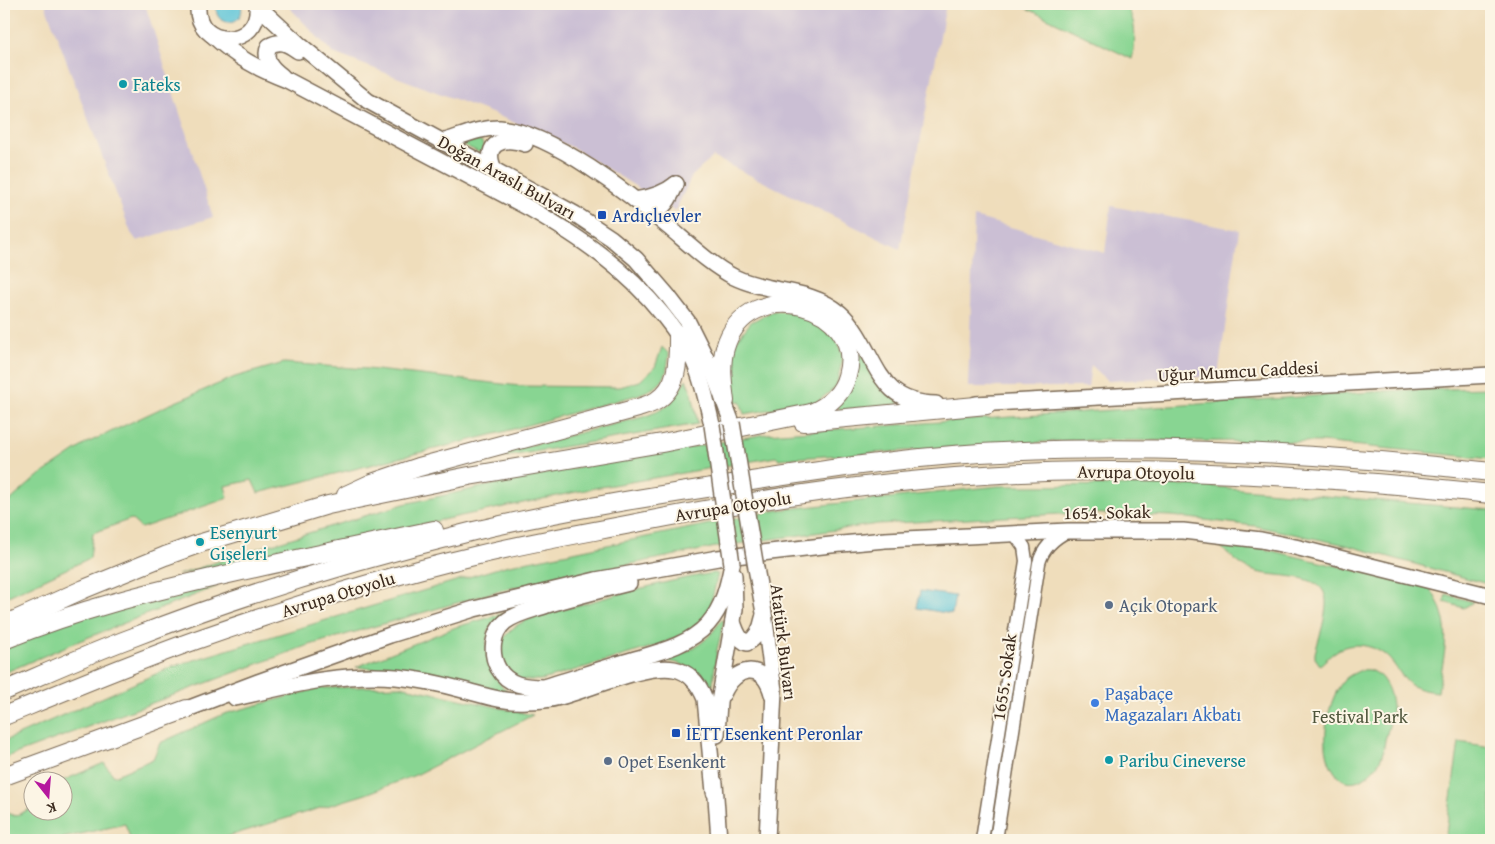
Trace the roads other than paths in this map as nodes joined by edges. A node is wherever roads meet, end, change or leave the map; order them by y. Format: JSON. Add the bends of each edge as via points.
{"nodes":[{"id":1,"x":191,"y":4,"type":"edge"},
{"id":2,"x":198,"y":4,"type":"edge"},
{"id":3,"x":258,"y":5,"type":"edge"},
{"id":4,"x":200,"y":20,"type":"junction"},
{"id":5,"x":211,"y":34,"type":"junction"},
{"id":6,"x":287,"y":80,"type":"junction"},
{"id":7,"x":368,"y":101,"type":"junction"},
{"id":8,"x":480,"y":130,"type":"junction"},
{"id":9,"x":442,"y":142,"type":"junction"},
{"id":10,"x":490,"y":153,"type":"junction"},
{"id":11,"x":494,"y":168,"type":"junction"},
{"id":12,"x":635,"y":200,"type":"junction"},
{"id":13,"x":649,"y":210,"type":"junction"},
{"id":14,"x":678,"y":334,"type":"junction"},
{"id":15,"x":1491,"y":375,"type":"edge"},
{"id":16,"x":725,"y":401,"type":"junction"},
{"id":17,"x":987,"y":405,"type":"junction"},
{"id":18,"x":732,"y":423,"type":"joint"},
{"id":19,"x":750,"y":426,"type":"junction"},
{"id":20,"x":1491,"y":472,"type":"edge"},
{"id":21,"x":1491,"y":494,"type":"edge"},
{"id":22,"x":328,"y":505,"type":"junction"},
{"id":23,"x":521,"y":521,"type":"junction"},
{"id":24,"x":1068,"y":531,"type":"junction"},
{"id":25,"x":1014,"y":533,"type":"junction"},
{"id":26,"x":718,"y":558,"type":"junction"},
{"id":27,"x":732,"y":564,"type":"junction"},
{"id":28,"x":1491,"y":596,"type":"edge"},
{"id":29,"x":764,"y":614,"type":"junction"},
{"id":30,"x":733,"y":622,"type":"junction"},
{"id":31,"x":4,"y":625,"type":"edge"},
{"id":32,"x":4,"y":640,"type":"edge"},
{"id":33,"x":95,"y":679,"type":"junction"},
{"id":34,"x":4,"y":691,"type":"edge"},
{"id":35,"x":719,"y":702,"type":"junction"},
{"id":36,"x":774,"y":705,"type":"junction"},
{"id":37,"x":187,"y":709,"type":"junction"},
{"id":38,"x":4,"y":716,"type":"edge"},
{"id":39,"x":4,"y":730,"type":"edge"},
{"id":40,"x":4,"y":776,"type":"edge"},
{"id":41,"x":714,"y":792,"type":"junction"},
{"id":42,"x":719,"y":840,"type":"edge"},
{"id":43,"x":767,"y":840,"type":"edge"},
{"id":44,"x":982,"y":840,"type":"edge"},
{"id":45,"x":996,"y":840,"type":"edge"}],
"edges":[{"from":1,"to":4,"type":"main road"},
{"from":2,"to":4,"type":"main road"},
{"from":3,"to":5,"type":"main road","via":[[254,24],[246,33],[229,39]]},
{"from":3,"to":7,"type":"main road","name":"Doğan Araslı Bulvarı","via":[[300,45]]},
{"from":4,"to":5,"type":"main road","name":"Doğan Araslı Bulvarı"},
{"from":5,"to":6,"type":"main road","name":"Doğan Araslı Bulvarı","via":[[259,69]]},
{"from":6,"to":7,"type":"main road","via":[[268,61],[268,49],[275,42],[288,44],[345,89]]},
{"from":6,"to":14,"type":"main road","name":"Doğan Araslı Bulvarı","via":[[568,231],[598,251],[631,280]]},
{"from":7,"to":9,"type":"main road","name":"Doğan Araslı Bulvarı"},
{"from":8,"to":9,"type":"main road"},
{"from":8,"to":10,"type":"main road"},
{"from":8,"to":12,"type":"main road","via":[[500,128],[537,138],[575,158]]},
{"from":9,"to":11,"type":"main road","name":"Doğan Araslı Bulvarı"},
{"from":10,"to":11,"type":"main road"},
{"from":10,"to":13,"type":"main road","via":[[498,142],[519,141],[554,156]]},
{"from":11,"to":16,"type":"main road","name":"Doğan Araslı Bulvarı","via":[[575,214],[636,259],[688,322]]},
{"from":12,"to":13,"type":"main road"},
{"from":12,"to":13,"type":"main road","via":[[650,198],[676,184],[667,204]]},
{"from":13,"to":17,"type":"main road","name":"Uğur Mumcu Caddesi","via":[[715,265],[735,277],[818,299],[840,313],[849,322],[881,376],[899,395],[919,403]]},
{"from":14,"to":22,"type":"highway","via":[[675,376],[664,395],[656,401],[392,475],[356,489]]},
{"from":14,"to":27,"type":"main road","name":"Doğan Araslı Bulvarı","bridge":true,"via":[[699,376],[712,425]]},
{"from":15,"to":17,"type":"main road","name":"Uğur Mumcu Caddesi"},
{"from":16,"to":18,"type":"main road","name":"Doğan Araslı Bulvarı"},
{"from":16,"to":19,"type":"highway","via":[[722,370],[726,347],[735,328],[752,311],[791,303],[816,310],[835,325],[848,346],[850,359],[840,392],[823,408],[811,413]]},
{"from":17,"to":19,"type":"highway"},
{"from":18,"to":29,"type":"main road","name":"Atatürk Bulvarı","bridge":true},
{"from":19,"to":22,"type":"highway","via":[[469,476]]},
{"from":20,"to":23,"type":"highway","name":"Avrupa Otoyolu","via":[[1237,452],[1106,450],[982,453],[831,469],[654,496]]},
{"from":21,"to":33,"type":"highway","name":"Avrupa Otoyolu","via":[[1298,477],[1122,471],[931,478],[845,488],[713,508],[472,556],[282,611]]},
{"from":22,"to":31,"type":"highway","via":[[165,556]]},
{"from":23,"to":32,"type":"highway","via":[[434,530],[159,590],[78,612]]},
{"from":23,"to":34,"type":"highway","name":"Avrupa Otoyolu","via":[[395,552],[252,596],[130,638]]},
{"from":24,"to":25,"type":"main road","name":"1654. Sokak"},
{"from":24,"to":28,"type":"main road","name":"1654. Sokak","via":[[1183,531],[1261,540]]},
{"from":24,"to":45,"type":"street","name":"1655. Sokak","via":[[1050,544],[1039,563]]},
{"from":25,"to":26,"type":"main road","name":"1654. Sokak","via":[[885,540]]},
{"from":25,"to":44,"type":"street","name":"1655. Sokak","via":[[1024,547],[1026,561]]},
{"from":26,"to":27,"type":"main road","via":[[523,613],[505,622],[496,632],[493,646],[498,668],[509,680],[525,687],[544,687],[690,639],[716,614]]},
{"from":26,"to":37,"type":"main road","via":[[596,580],[474,609],[390,635]]},
{"from":27,"to":30,"type":"main road","via":[[736,594]]},
{"from":29,"to":30,"type":"main road","via":[[758,634],[747,643],[738,635]]},
{"from":29,"to":36,"type":"main road","name":"Atatürk Bulvarı"},
{"from":30,"to":35,"type":"main road"},
{"from":33,"to":38,"type":"highway","name":"Avrupa Otoyolu"},
{"from":33,"to":39,"type":"highway"},
{"from":35,"to":36,"type":"main road","via":[[730,680],[742,672],[752,671],[765,680]]},
{"from":35,"to":41,"type":"main road"},
{"from":36,"to":43,"type":"main road","name":"Atatürk Bulvarı"},
{"from":37,"to":40,"type":"highway"},
{"from":37,"to":41,"type":"main road","via":[[302,683],[351,677],[396,677],[523,702],[560,697],[659,668],[674,669],[692,678],[705,699]]},
{"from":41,"to":42,"type":"main road"}]}
